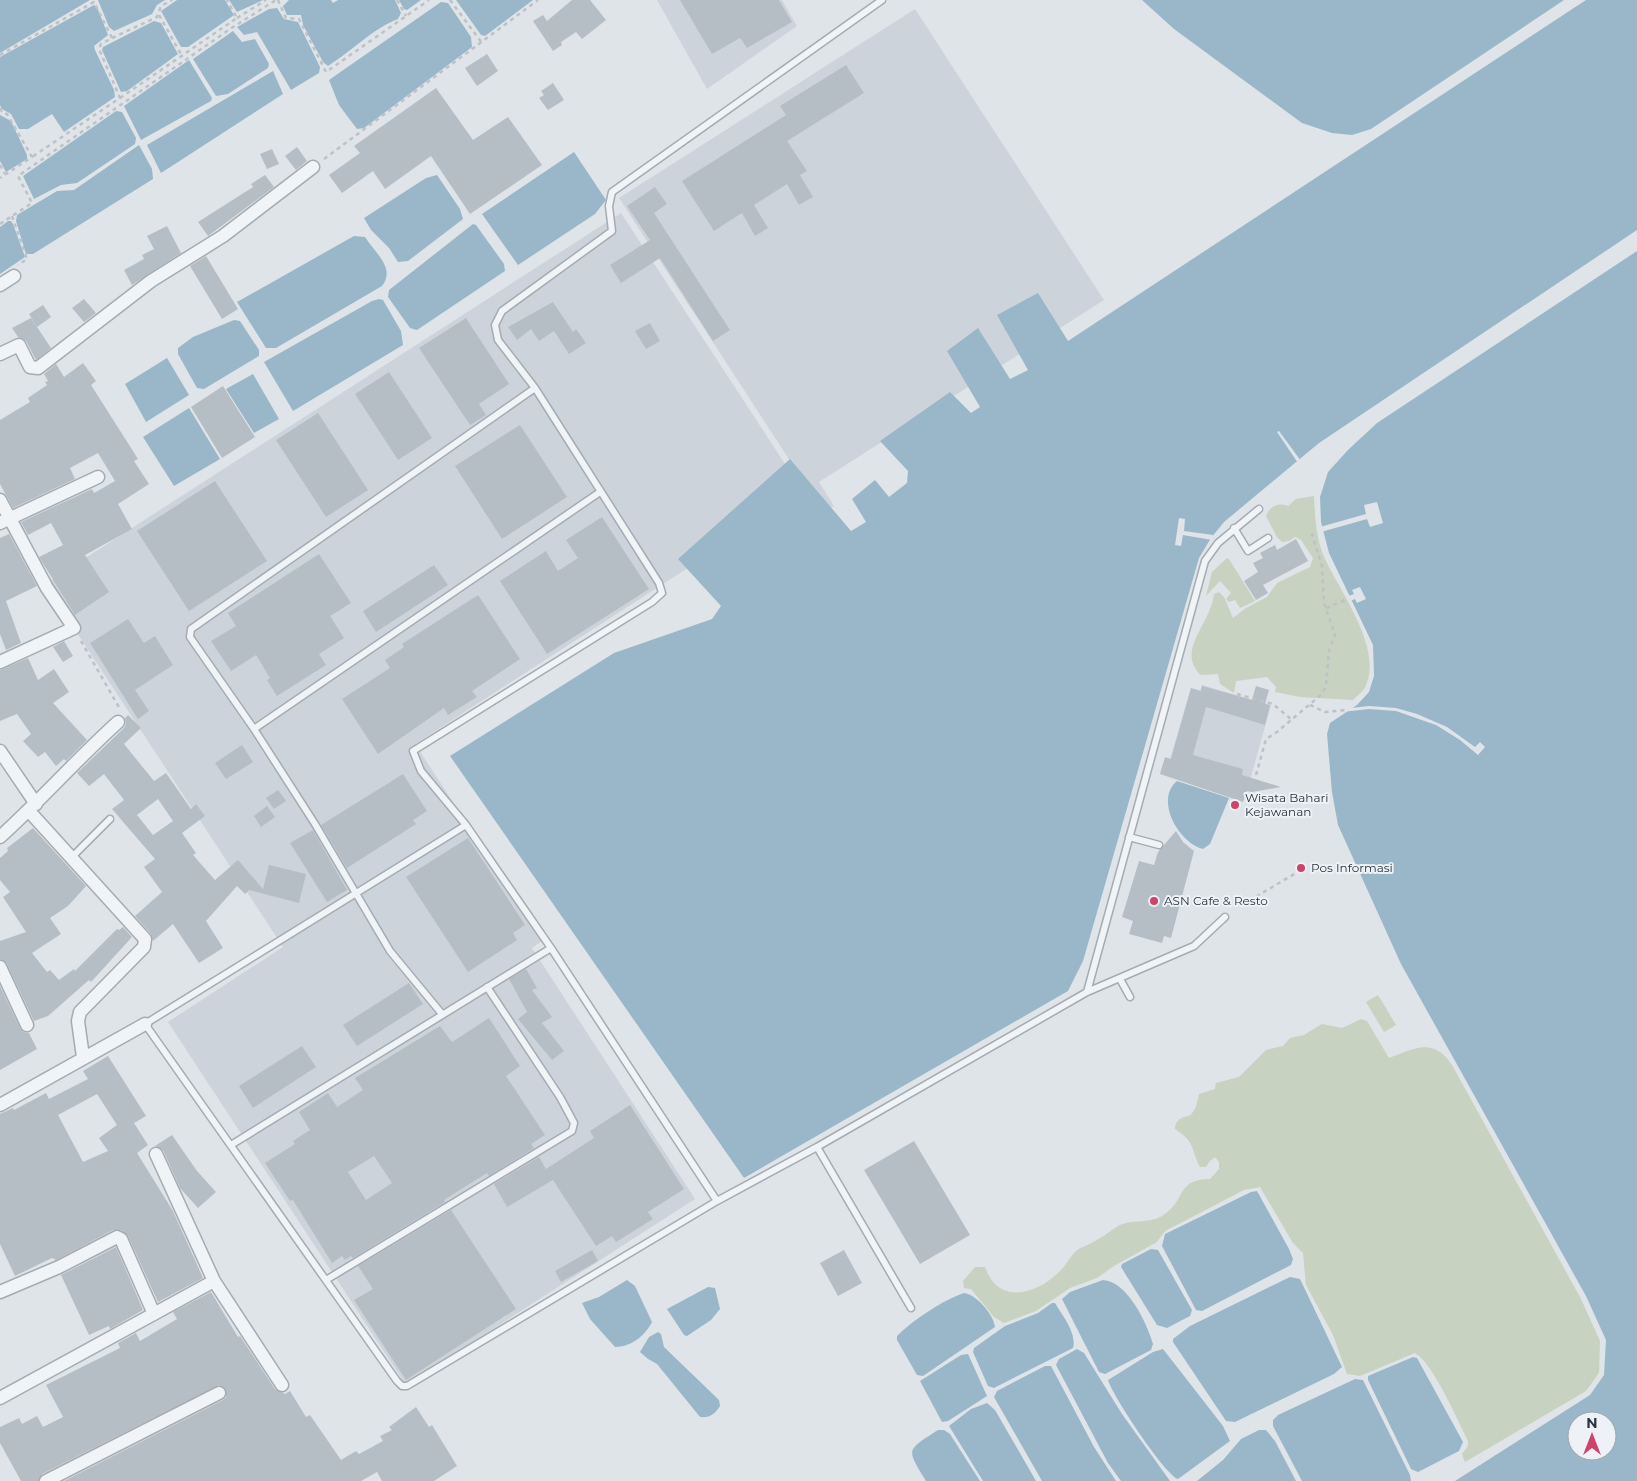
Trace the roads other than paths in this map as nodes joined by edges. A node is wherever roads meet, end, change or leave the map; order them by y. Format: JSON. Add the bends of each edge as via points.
{"nodes":[{"id":1,"x":882,"y":0,"type":"edge"},
{"id":2,"x":313,"y":168,"type":"road end"},
{"id":3,"x":12,"y":273,"type":"road end"},
{"id":4,"x":0,"y":285,"type":"edge"},
{"id":5,"x":0,"y":354,"type":"edge"},
{"id":6,"x":535,"y":388,"type":"junction"},
{"id":7,"x":98,"y":477,"type":"dead end"},
{"id":8,"x":600,"y":492,"type":"junction"},
{"id":9,"x":0,"y":500,"type":"edge"},
{"id":10,"x":1258,"y":508,"type":"dead end"},
{"id":11,"x":5,"y":521,"type":"edge"},
{"id":12,"x":1234,"y":528,"type":"junction"},
{"id":13,"x":1268,"y":538,"type":"dead end"},
{"id":14,"x":0,"y":662,"type":"edge"},
{"id":15,"x":118,"y":722,"type":"road end"},
{"id":16,"x":254,"y":729,"type":"junction"},
{"id":17,"x":0,"y":751,"type":"edge"},
{"id":18,"x":32,"y":807,"type":"junction"},
{"id":19,"x":110,"y":819,"type":"dead end"},
{"id":20,"x":466,"y":825,"type":"junction"},
{"id":21,"x":0,"y":837,"type":"edge"},
{"id":22,"x":1129,"y":837,"type":"junction"},
{"id":23,"x":1159,"y":845,"type":"dead end"},
{"id":24,"x":71,"y":858,"type":"junction"},
{"id":25,"x":355,"y":895,"type":"junction"},
{"id":26,"x":1225,"y":917,"type":"dead end"},
{"id":27,"x":551,"y":948,"type":"junction"},
{"id":28,"x":0,"y":968,"type":"edge"},
{"id":29,"x":1120,"y":979,"type":"junction"},
{"id":30,"x":486,"y":987,"type":"junction"},
{"id":31,"x":1087,"y":992,"type":"junction"},
{"id":32,"x":1130,"y":997,"type":"dead end"},
{"id":33,"x":442,"y":1014,"type":"junction"},
{"id":34,"x":145,"y":1024,"type":"junction"},
{"id":35,"x":26,"y":1025,"type":"dead end"},
{"id":36,"x":83,"y":1057,"type":"junction"},
{"id":37,"x":0,"y":1105,"type":"edge"},
{"id":38,"x":231,"y":1146,"type":"junction"},
{"id":39,"x":817,"y":1148,"type":"junction"},
{"id":40,"x":156,"y":1154,"type":"dead end"},
{"id":41,"x":717,"y":1201,"type":"junction"},
{"id":42,"x":326,"y":1280,"type":"junction"},
{"id":43,"x":214,"y":1281,"type":"junction"},
{"id":44,"x":0,"y":1292,"type":"edge"},
{"id":45,"x":911,"y":1308,"type":"dead end"},
{"id":46,"x":154,"y":1314,"type":"junction"},
{"id":47,"x":282,"y":1385,"type":"dead end"},
{"id":48,"x":219,"y":1393,"type":"dead end"},
{"id":49,"x":0,"y":1398,"type":"edge"},
{"id":50,"x":46,"y":1481,"type":"edge"}],
"edges":[{"from":1,"to":6,"type":"lane","via":[[612,192],[609,206],[612,230],[502,312],[494,325],[498,340]]},
{"from":2,"to":5,"type":"street","via":[[223,236],[151,281],[38,368],[30,367],[19,345]]},
{"from":3,"to":4,"type":"street"},
{"from":6,"to":8,"type":"lane"},
{"from":6,"to":16,"type":"lane","via":[[191,629],[190,637]]},
{"from":7,"to":11,"type":"street"},
{"from":8,"to":16,"type":"lane"},
{"from":8,"to":20,"type":"lane","via":[[659,583],[662,593],[413,751],[421,771]]},
{"from":9,"to":11,"type":"street"},
{"from":10,"to":12,"type":"lane"},
{"from":11,"to":14,"type":"street","via":[[74,628]]},
{"from":12,"to":13,"type":"lane","via":[[1248,551]]},
{"from":12,"to":22,"type":"lane","via":[[1205,561]]},
{"from":15,"to":18,"type":"street"},
{"from":16,"to":25,"type":"lane","via":[[315,824]]},
{"from":17,"to":18,"type":"street"},
{"from":18,"to":21,"type":"street"},
{"from":18,"to":24,"type":"street"},
{"from":19,"to":24,"type":"lane"},
{"from":20,"to":25,"type":"lane"},
{"from":20,"to":27,"type":"lane"},
{"from":22,"to":23,"type":"lane"},
{"from":22,"to":31,"type":"lane"},
{"from":24,"to":36,"type":"street","via":[[145,940],[144,948],[80,1012],[78,1021]]},
{"from":25,"to":33,"type":"lane","via":[[390,951]]},
{"from":25,"to":34,"type":"lane"},
{"from":26,"to":29,"type":"lane","via":[[1194,946]]},
{"from":27,"to":30,"type":"lane"},
{"from":27,"to":41,"type":"lane"},
{"from":28,"to":35,"type":"street"},
{"from":29,"to":31,"type":"lane"},
{"from":29,"to":32,"type":"lane"},
{"from":30,"to":33,"type":"lane"},
{"from":30,"to":42,"type":"lane","via":[[560,1097],[574,1123],[572,1131]]},
{"from":31,"to":39,"type":"lane"},
{"from":33,"to":38,"type":"lane"},
{"from":34,"to":36,"type":"street"},
{"from":34,"to":38,"type":"lane"},
{"from":36,"to":37,"type":"street"},
{"from":38,"to":42,"type":"lane"},
{"from":39,"to":41,"type":"lane"},
{"from":39,"to":45,"type":"lane"},
{"from":40,"to":43,"type":"street"},
{"from":41,"to":42,"type":"lane","via":[[407,1386],[397,1381]]},
{"from":43,"to":46,"type":"street"},
{"from":43,"to":47,"type":"street"},
{"from":44,"to":46,"type":"street","via":[[118,1237]]},
{"from":46,"to":49,"type":"street"},
{"from":48,"to":50,"type":"street"}]}
